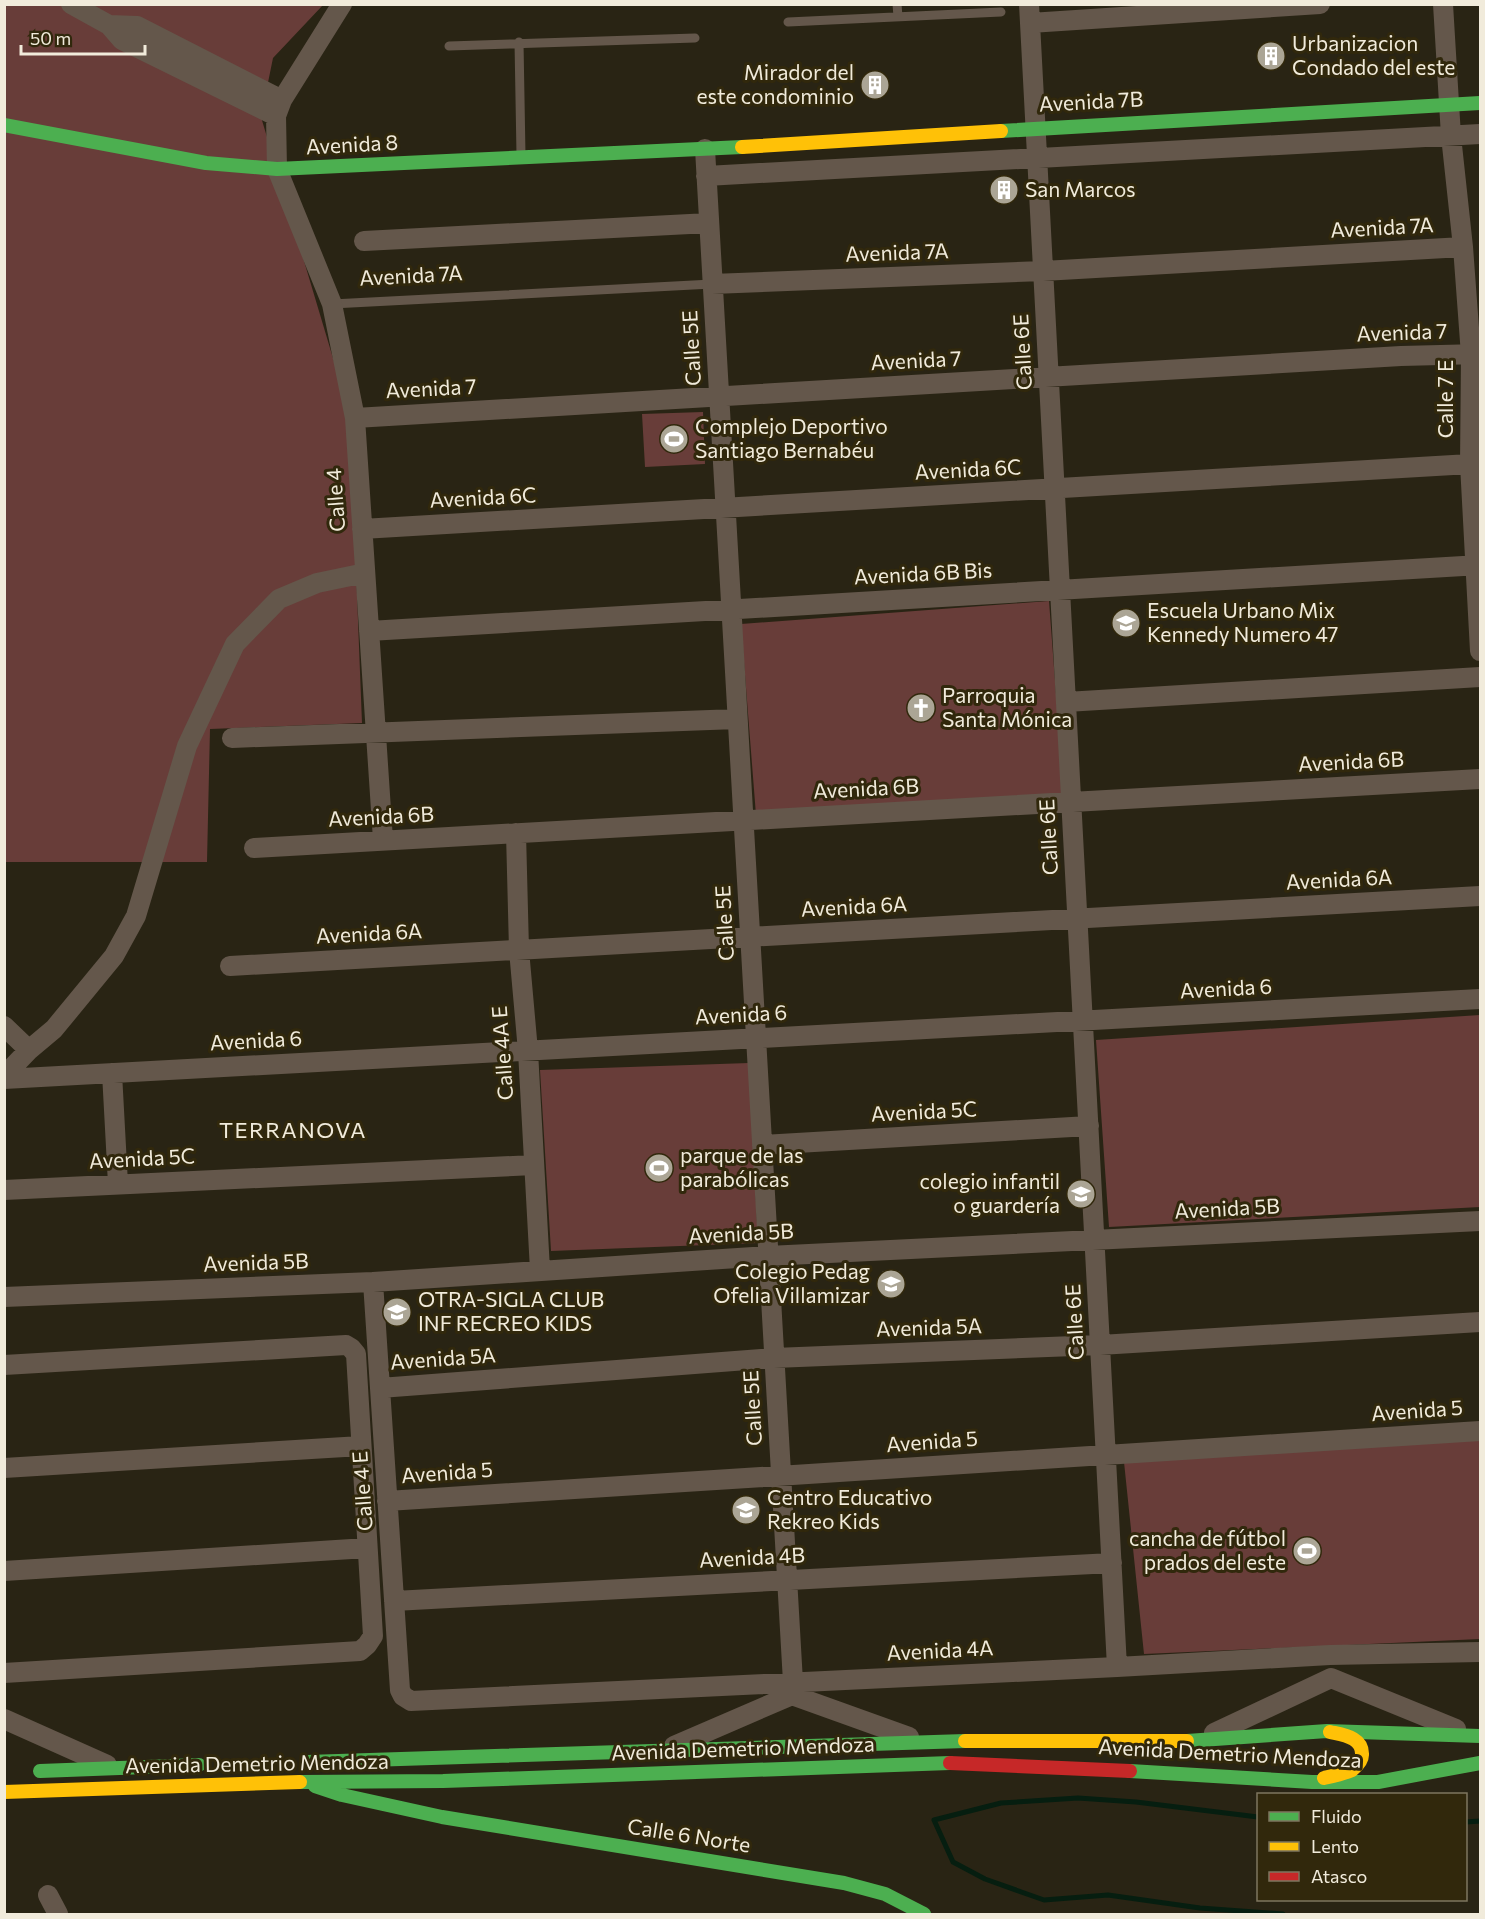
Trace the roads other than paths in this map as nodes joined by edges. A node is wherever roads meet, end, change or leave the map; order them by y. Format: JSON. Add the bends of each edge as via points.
{"nodes":[{"id":1,"x":71,"y":4,"type":"edge"},
{"id":2,"x":897,"y":4,"type":"edge"},
{"id":3,"x":1320,"y":4,"type":"edge"},
{"id":4,"x":1443,"y":4,"type":"edge"},
{"id":5,"x":339,"y":6,"type":"edge"},
{"id":6,"x":1001,"y":12,"type":"dead end"},
{"id":7,"x":1029,"y":14,"type":"edge"},
{"id":8,"x":898,"y":17,"type":"junction"},
{"id":9,"x":788,"y":22,"type":"dead end"},
{"id":10,"x":695,"y":38,"type":"dead end"},
{"id":11,"x":519,"y":42,"type":"junction"},
{"id":12,"x":449,"y":46,"type":"dead end"},
{"id":13,"x":1480,"y":103,"type":"edge"},
{"id":14,"x":1449,"y":105,"type":"junction"},
{"id":15,"x":279,"y":108,"type":"junction"},
{"id":16,"x":4,"y":126,"type":"edge"},
{"id":17,"x":1035,"y":129,"type":"junction"},
{"id":18,"x":1480,"y":134,"type":"edge"},
{"id":19,"x":1451,"y":136,"type":"junction"},
{"id":20,"x":843,"y":140,"type":"junction"},
{"id":21,"x":705,"y":149,"type":"junction"},
{"id":22,"x":521,"y":157,"type":"junction"},
{"id":23,"x":1037,"y":158,"type":"junction"},
{"id":24,"x":277,"y":169,"type":"junction"},
{"id":25,"x":846,"y":169,"type":"junction"},
{"id":26,"x":706,"y":176,"type":"junction"},
{"id":27,"x":709,"y":223,"type":"junction"},
{"id":28,"x":364,"y":241,"type":"dead end"},
{"id":29,"x":1463,"y":248,"type":"junction"},
{"id":30,"x":1043,"y":271,"type":"junction"},
{"id":31,"x":712,"y":284,"type":"junction"},
{"id":32,"x":332,"y":304,"type":"junction"},
{"id":33,"x":1476,"y":355,"type":"edge"},
{"id":34,"x":1048,"y":378,"type":"junction"},
{"id":35,"x":719,"y":397,"type":"junction"},
{"id":36,"x":355,"y":418,"type":"junction"},
{"id":37,"x":1470,"y":464,"type":"junction"},
{"id":38,"x":1055,"y":488,"type":"junction"},
{"id":39,"x":725,"y":508,"type":"junction"},
{"id":40,"x":362,"y":530,"type":"junction"},
{"id":41,"x":1478,"y":565,"type":"edge"},
{"id":42,"x":365,"y":573,"type":"junction"},
{"id":43,"x":1060,"y":590,"type":"junction"},
{"id":44,"x":731,"y":609,"type":"junction"},
{"id":45,"x":369,"y":631,"type":"junction"},
{"id":46,"x":1480,"y":651,"type":"edge"},
{"id":47,"x":1480,"y":677,"type":"edge"},
{"id":48,"x":1066,"y":702,"type":"junction"},
{"id":49,"x":737,"y":719,"type":"junction"},
{"id":50,"x":376,"y":732,"type":"junction"},
{"id":51,"x":232,"y":738,"type":"dead end"},
{"id":52,"x":1480,"y":779,"type":"edge"},
{"id":53,"x":1071,"y":802,"type":"junction"},
{"id":54,"x":743,"y":820,"type":"junction"},
{"id":55,"x":516,"y":833,"type":"junction"},
{"id":56,"x":383,"y":840,"type":"junction"},
{"id":57,"x":254,"y":848,"type":"dead end"},
{"id":58,"x":1480,"y":896,"type":"edge"},
{"id":59,"x":1078,"y":919,"type":"junction"},
{"id":60,"x":750,"y":937,"type":"junction"},
{"id":61,"x":519,"y":950,"type":"junction"},
{"id":62,"x":230,"y":966,"type":"dead end"},
{"id":63,"x":1480,"y":999,"type":"edge"},
{"id":64,"x":1083,"y":1021,"type":"junction"},
{"id":65,"x":4,"y":1026,"type":"edge"},
{"id":66,"x":756,"y":1038,"type":"junction"},
{"id":67,"x":29,"y":1050,"type":"junction"},
{"id":68,"x":528,"y":1051,"type":"junction"},
{"id":69,"x":112,"y":1073,"type":"junction"},
{"id":70,"x":4,"y":1077,"type":"edge"},
{"id":71,"x":1089,"y":1126,"type":"junction"},
{"id":72,"x":762,"y":1145,"type":"junction"},
{"id":73,"x":534,"y":1165,"type":"junction"},
{"id":74,"x":118,"y":1184,"type":"junction"},
{"id":75,"x":4,"y":1190,"type":"edge"},
{"id":76,"x":1480,"y":1221,"type":"edge"},
{"id":77,"x":1095,"y":1239,"type":"junction"},
{"id":78,"x":768,"y":1256,"type":"junction"},
{"id":79,"x":540,"y":1270,"type":"junction"},
{"id":80,"x":373,"y":1282,"type":"junction"},
{"id":81,"x":4,"y":1297,"type":"edge"},
{"id":82,"x":1480,"y":1322,"type":"edge"},
{"id":83,"x":1100,"y":1345,"type":"junction"},
{"id":84,"x":774,"y":1358,"type":"junction"},
{"id":85,"x":4,"y":1365,"type":"edge"},
{"id":86,"x":380,"y":1388,"type":"junction"},
{"id":87,"x":1480,"y":1431,"type":"edge"},
{"id":88,"x":361,"y":1446,"type":"junction"},
{"id":89,"x":1106,"y":1455,"type":"junction"},
{"id":90,"x":4,"y":1467,"type":"edge"},
{"id":91,"x":781,"y":1476,"type":"junction"},
{"id":92,"x":387,"y":1501,"type":"junction"},
{"id":93,"x":367,"y":1548,"type":"junction"},
{"id":94,"x":1112,"y":1563,"type":"junction"},
{"id":95,"x":4,"y":1571,"type":"edge"},
{"id":96,"x":787,"y":1580,"type":"junction"},
{"id":97,"x":394,"y":1601,"type":"junction"},
{"id":98,"x":1480,"y":1652,"type":"edge"},
{"id":99,"x":1330,"y":1655,"type":"junction"},
{"id":100,"x":1118,"y":1667,"type":"junction"},
{"id":101,"x":4,"y":1673,"type":"edge"},
{"id":102,"x":1331,"y":1678,"type":"junction"},
{"id":103,"x":792,"y":1689,"type":"junction"},
{"id":104,"x":403,"y":1696,"type":"joint"},
{"id":105,"x":4,"y":1719,"type":"edge"},
{"id":106,"x":1327,"y":1731,"type":"junction"},
{"id":107,"x":1477,"y":1736,"type":"edge"},
{"id":108,"x":921,"y":1741,"type":"junction"},
{"id":109,"x":1198,"y":1741,"type":"junction"},
{"id":110,"x":660,"y":1752,"type":"junction"},
{"id":111,"x":291,"y":1762,"type":"dead end"},
{"id":112,"x":1480,"y":1763,"type":"edge"},
{"id":113,"x":207,"y":1765,"type":"dead end"},
{"id":114,"x":112,"y":1767,"type":"junction"},
{"id":115,"x":28,"y":1771,"type":"dead end"},
{"id":116,"x":443,"y":1781,"type":"junction"},
{"id":117,"x":304,"y":1782,"type":"junction"},
{"id":118,"x":1312,"y":1782,"type":"junction"},
{"id":119,"x":4,"y":1792,"type":"edge"},
{"id":120,"x":442,"y":1817,"type":"junction"},
{"id":121,"x":48,"y":1895,"type":"dead end"},
{"id":122,"x":58,"y":1914,"type":"edge"},
{"id":123,"x":924,"y":1914,"type":"edge"}],
"edges":[{"from":1,"to":15,"type":"street","via":[[109,25],[137,26]]},
{"from":2,"to":8,"type":"lane"},
{"from":3,"to":7,"type":"street"},
{"from":4,"to":14,"type":"street","name":"Calle 7 E"},
{"from":5,"to":15,"type":"street"},
{"from":6,"to":8,"type":"lane"},
{"from":7,"to":17,"type":"street","name":"Calle 6E"},
{"from":8,"to":9,"type":"lane"},
{"from":10,"to":11,"type":"lane"},
{"from":11,"to":12,"type":"lane"},
{"from":11,"to":22,"type":"lane"},
{"from":13,"to":14,"type":"main road","name":"Avenida 7B"},
{"from":14,"to":17,"type":"main road","name":"Avenida 7B"},
{"from":14,"to":19,"type":"street","name":"Calle 7 E"},
{"from":15,"to":24,"type":"street"},
{"from":16,"to":24,"type":"main road","name":"Avenida 8","via":[[206,163]]},
{"from":17,"to":20,"type":"main road","name":"Avenida 7B"},
{"from":17,"to":23,"type":"street","name":"Calle 6E"},
{"from":18,"to":19,"type":"street"},
{"from":19,"to":23,"type":"street"},
{"from":19,"to":29,"type":"street","name":"Calle 7 E"},
{"from":20,"to":21,"type":"main road","name":"Avenida 7B"},
{"from":20,"to":25,"type":"street"},
{"from":21,"to":22,"type":"main road","name":"Avenida 8"},
{"from":21,"to":26,"type":"street","name":"Calle 5E"},
{"from":22,"to":24,"type":"main road","name":"Avenida 8"},
{"from":23,"to":25,"type":"street"},
{"from":23,"to":30,"type":"street","name":"Calle 6E"},
{"from":24,"to":32,"type":"street","name":"Calle 4"},
{"from":25,"to":26,"type":"street"},
{"from":26,"to":27,"type":"street","name":"Calle 5E"},
{"from":27,"to":28,"type":"street"},
{"from":27,"to":31,"type":"street","name":"Calle 5E"},
{"from":29,"to":30,"type":"street","name":"Avenida 7A"},
{"from":29,"to":33,"type":"street","name":"Calle 7 E"},
{"from":30,"to":31,"type":"street","name":"Avenida 7A"},
{"from":30,"to":34,"type":"street","name":"Calle 6E"},
{"from":31,"to":32,"type":"lane","name":"Avenida 7A"},
{"from":31,"to":35,"type":"street","name":"Calle 5E"},
{"from":32,"to":36,"type":"street","name":"Calle 4"},
{"from":33,"to":34,"type":"street","name":"Avenida 7","via":[[1401,356]]},
{"from":33,"to":37,"type":"street","name":"Calle 7 E"},
{"from":34,"to":35,"type":"street","name":"Avenida 7"},
{"from":34,"to":38,"type":"street","name":"Calle 6E"},
{"from":35,"to":36,"type":"street","name":"Avenida 7"},
{"from":35,"to":39,"type":"street","name":"Calle 5E"},
{"from":36,"to":40,"type":"street","name":"Calle 4"},
{"from":37,"to":38,"type":"street","name":"Avenida 6C"},
{"from":37,"to":41,"type":"street","name":"Calle 7 E"},
{"from":38,"to":39,"type":"street","name":"Avenida 6C"},
{"from":38,"to":43,"type":"street","name":"Calle 6E"},
{"from":39,"to":40,"type":"street","name":"Avenida 6C"},
{"from":39,"to":44,"type":"street","name":"Calle 5E"},
{"from":40,"to":42,"type":"street","name":"Calle 4"},
{"from":41,"to":43,"type":"street","name":"Avenida 6B Bis"},
{"from":41,"to":46,"type":"street","name":"Calle 7 E"},
{"from":42,"to":45,"type":"street","name":"Calle 4"},
{"from":42,"to":67,"type":"street","via":[[317,583],[279,599],[235,644],[187,746],[136,916],[114,957],[54,1029]]},
{"from":43,"to":44,"type":"street","name":"Avenida 6B Bis"},
{"from":43,"to":48,"type":"street","name":"Calle 6E"},
{"from":44,"to":45,"type":"street","name":"Avenida 6B Bis"},
{"from":44,"to":49,"type":"street","name":"Calle 5E"},
{"from":45,"to":50,"type":"street","name":"Calle 4"},
{"from":47,"to":48,"type":"street"},
{"from":48,"to":53,"type":"street","name":"Calle 6E"},
{"from":49,"to":50,"type":"street"},
{"from":49,"to":54,"type":"street","name":"Calle 5E"},
{"from":50,"to":51,"type":"street"},
{"from":50,"to":56,"type":"street","name":"Calle 4"},
{"from":52,"to":53,"type":"street","name":"Avenida 6B"},
{"from":53,"to":54,"type":"street","name":"Avenida 6B"},
{"from":53,"to":59,"type":"street","name":"Calle 6E"},
{"from":54,"to":55,"type":"street","name":"Avenida 6B"},
{"from":54,"to":60,"type":"street","name":"Calle 5E"},
{"from":55,"to":56,"type":"street","name":"Avenida 6B"},
{"from":55,"to":61,"type":"street","name":"Calle 4A E"},
{"from":56,"to":57,"type":"street","name":"Avenida 6B"},
{"from":58,"to":59,"type":"street","name":"Avenida 6A"},
{"from":59,"to":60,"type":"street","name":"Avenida 6A"},
{"from":59,"to":64,"type":"street","name":"Calle 6E"},
{"from":60,"to":61,"type":"street","name":"Avenida 6A"},
{"from":60,"to":66,"type":"street","name":"Calle 5E"},
{"from":61,"to":62,"type":"street","name":"Avenida 6A"},
{"from":61,"to":68,"type":"street","name":"Calle 4A E"},
{"from":63,"to":64,"type":"street","name":"Avenida 6"},
{"from":64,"to":66,"type":"street","name":"Avenida 6"},
{"from":64,"to":71,"type":"street","name":"Calle 6E"},
{"from":65,"to":67,"type":"street"},
{"from":66,"to":68,"type":"street","name":"Avenida 6"},
{"from":66,"to":72,"type":"street","name":"Calle 5E"},
{"from":67,"to":70,"type":"street"},
{"from":68,"to":69,"type":"street","name":"Avenida 6"},
{"from":68,"to":73,"type":"street","name":"Calle 4A E"},
{"from":69,"to":70,"type":"street","name":"Avenida 6"},
{"from":69,"to":74,"type":"street"},
{"from":71,"to":72,"type":"street","name":"Avenida 5C"},
{"from":71,"to":77,"type":"street","name":"Calle 6E"},
{"from":72,"to":78,"type":"street","name":"Calle 5E"},
{"from":73,"to":74,"type":"street","name":"Avenida 5C"},
{"from":73,"to":79,"type":"street","name":"Calle 4A E"},
{"from":74,"to":75,"type":"street","name":"Avenida 5C"},
{"from":76,"to":77,"type":"street","name":"Avenida 5B"},
{"from":77,"to":78,"type":"street","name":"Avenida 5B"},
{"from":77,"to":83,"type":"street","name":"Calle 6E"},
{"from":78,"to":79,"type":"street","name":"Avenida 5B"},
{"from":78,"to":84,"type":"street","name":"Calle 5E"},
{"from":79,"to":80,"type":"street","name":"Avenida 5B"},
{"from":80,"to":81,"type":"street","name":"Avenida 5B"},
{"from":80,"to":86,"type":"street","name":"Calle 4 E"},
{"from":82,"to":83,"type":"street","name":"Avenida 5A"},
{"from":83,"to":84,"type":"street","name":"Avenida 5A"},
{"from":83,"to":89,"type":"street","name":"Calle 6E"},
{"from":84,"to":86,"type":"street","name":"Avenida 5A"},
{"from":84,"to":91,"type":"street","name":"Calle 5E"},
{"from":85,"to":88,"type":"street","via":[[346,1345],[356,1354]]},
{"from":86,"to":92,"type":"street","name":"Calle 4 E"},
{"from":87,"to":89,"type":"street","name":"Avenida 5"},
{"from":88,"to":90,"type":"street"},
{"from":88,"to":93,"type":"street"},
{"from":89,"to":91,"type":"street","name":"Avenida 5"},
{"from":89,"to":94,"type":"street","name":"Calle 6E"},
{"from":91,"to":92,"type":"street","name":"Avenida 5"},
{"from":91,"to":96,"type":"street","name":"Calle 5E"},
{"from":92,"to":97,"type":"street","name":"Calle 4 E"},
{"from":93,"to":95,"type":"street"},
{"from":93,"to":101,"type":"street","via":[[373,1636],[360,1651]]},
{"from":94,"to":96,"type":"street","name":"Avenida 4B"},
{"from":94,"to":100,"type":"street","name":"Calle 6E"},
{"from":96,"to":97,"type":"street","name":"Avenida 4B"},
{"from":96,"to":103,"type":"street","name":"Calle 5E"},
{"from":97,"to":104,"type":"street","name":"Calle 4 E"},
{"from":98,"to":99,"type":"street","name":"Avenida 4A"},
{"from":99,"to":100,"type":"street","name":"Avenida 4A"},
{"from":99,"to":102,"type":"street"},
{"from":100,"to":103,"type":"street","name":"Avenida 4A"},
{"from":102,"to":107,"type":"street"},
{"from":102,"to":109,"type":"street"},
{"from":103,"to":104,"type":"street","name":"Avenida 4A","via":[[411,1701]]},
{"from":103,"to":108,"type":"street"},
{"from":103,"to":110,"type":"street"},
{"from":105,"to":114,"type":"street"},
{"from":106,"to":107,"type":"main road","name":"Avenida Demetrio Mendoza"},
{"from":106,"to":109,"type":"main road","name":"Avenida Demetrio Mendoza"},
{"from":106,"to":118,"type":"main road","via":[[1356,1741],[1362,1758],[1351,1770]]},
{"from":108,"to":109,"type":"main road","name":"Avenida Demetrio Mendoza"},
{"from":108,"to":110,"type":"main road","name":"Avenida Demetrio Mendoza"},
{"from":110,"to":111,"type":"main road","name":"Avenida Demetrio Mendoza"},
{"from":112,"to":118,"type":"main road","name":"Avenida Demetrio Mendoza","via":[[1378,1782]]},
{"from":113,"to":114,"type":"main road","name":"Avenida Demetrio Mendoza"},
{"from":114,"to":115,"type":"main road","name":"Avenida Demetrio Mendoza"},
{"from":116,"to":117,"type":"main road","name":"Avenida Demetrio Mendoza"},
{"from":116,"to":118,"type":"main road","name":"Avenida Demetrio Mendoza","via":[[966,1762]]},
{"from":116,"to":120,"type":"main road","via":[[434,1788],[430,1799],[433,1810]]},
{"from":117,"to":119,"type":"main road","name":"Avenida Demetrio Mendoza"},
{"from":117,"to":120,"type":"main road","name":"Calle 6 Norte","via":[[342,1795]]},
{"from":120,"to":123,"type":"main road","name":"Calle 6 Norte","via":[[844,1883],[878,1890]]},
{"from":121,"to":122,"type":"street"}]}
